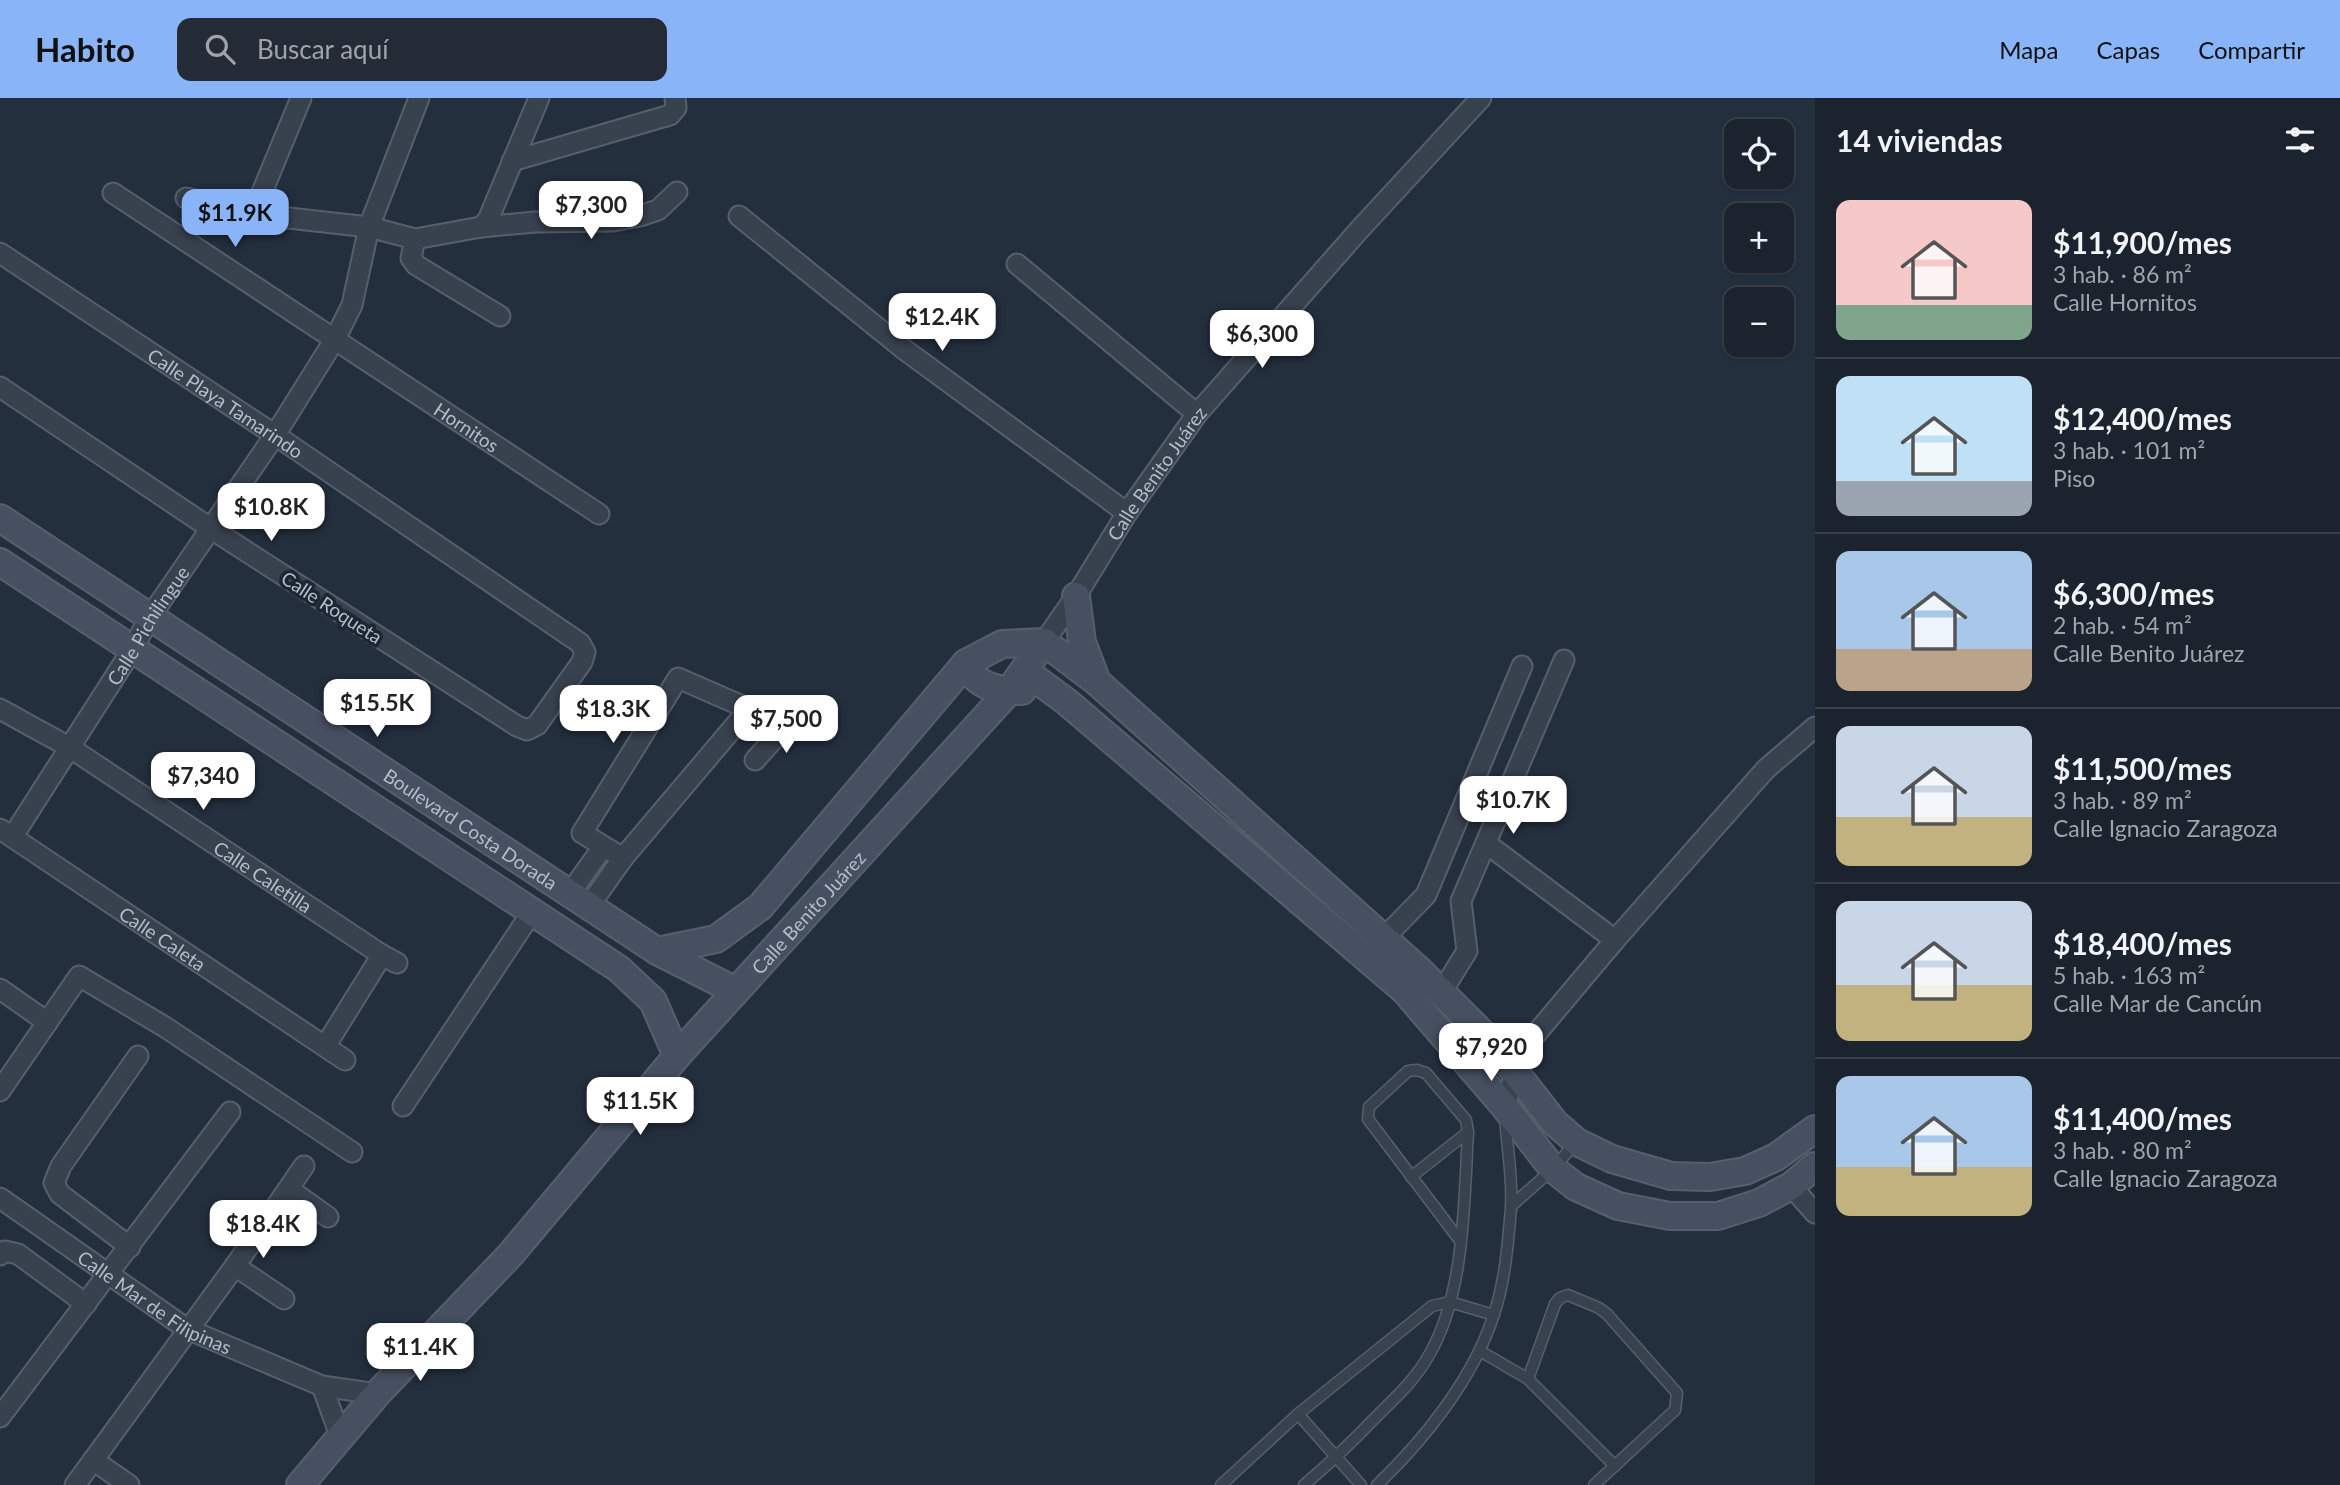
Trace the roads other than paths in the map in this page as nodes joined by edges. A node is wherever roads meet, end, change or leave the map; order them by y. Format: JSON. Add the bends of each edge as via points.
{"nodes":[{"id":1,"x":300,"y":98,"type":"edge"},
{"id":2,"x":419,"y":98,"type":"edge"},
{"id":3,"x":539,"y":98,"type":"edge"},
{"id":4,"x":674,"y":98,"type":"edge"},
{"id":5,"x":1481,"y":98,"type":"edge"},
{"id":6,"x":512,"y":161,"type":"junction"},
{"id":7,"x":677,"y":192,"type":"dead end"},
{"id":8,"x":113,"y":193,"type":"dead end"},
{"id":9,"x":186,"y":198,"type":"dead end"},
{"id":10,"x":253,"y":214,"type":"junction"},
{"id":11,"x":739,"y":216,"type":"dead end"},
{"id":12,"x":369,"y":227,"type":"junction"},
{"id":13,"x":481,"y":227,"type":"junction"},
{"id":14,"x":415,"y":239,"type":"junction"},
{"id":15,"x":0,"y":253,"type":"edge"},
{"id":16,"x":1017,"y":264,"type":"dead end"},
{"id":17,"x":500,"y":316,"type":"dead end"},
{"id":18,"x":335,"y":339,"type":"junction"},
{"id":19,"x":0,"y":387,"type":"edge"},
{"id":20,"x":1197,"y":414,"type":"junction"},
{"id":21,"x":275,"y":435,"type":"junction"},
{"id":22,"x":599,"y":513,"type":"dead end"},
{"id":23,"x":1127,"y":513,"type":"junction"},
{"id":24,"x":0,"y":517,"type":"edge"},
{"id":25,"x":210,"y":528,"type":"junction"},
{"id":26,"x":0,"y":562,"type":"edge"},
{"id":27,"x":1076,"y":596,"type":"junction"},
{"id":28,"x":150,"y":617,"type":"junction"},
{"id":29,"x":1044,"y":642,"type":"junction"},
{"id":30,"x":132,"y":650,"type":"junction"},
{"id":31,"x":1564,"y":660,"type":"dead end"},
{"id":32,"x":966,"y":663,"type":"junction"},
{"id":33,"x":1522,"y":666,"type":"dead end"},
{"id":34,"x":1017,"y":681,"type":"junction"},
{"id":35,"x":1097,"y":682,"type":"junction"},
{"id":36,"x":0,"y":709,"type":"edge"},
{"id":37,"x":749,"y":709,"type":"junction"},
{"id":38,"x":1815,"y":727,"type":"edge"},
{"id":39,"x":527,"y":730,"type":"joint"},
{"id":40,"x":69,"y":747,"type":"junction"},
{"id":41,"x":755,"y":760,"type":"dead end"},
{"id":42,"x":6,"y":832,"type":"edge"},
{"id":43,"x":1488,"y":844,"type":"junction"},
{"id":44,"x":603,"y":847,"type":"junction"},
{"id":45,"x":623,"y":858,"type":"junction"},
{"id":46,"x":489,"y":884,"type":"junction"},
{"id":47,"x":570,"y":894,"type":"junction"},
{"id":48,"x":1339,"y":898,"type":"junction"},
{"id":49,"x":532,"y":912,"type":"junction"},
{"id":50,"x":1317,"y":917,"type":"junction"},
{"id":51,"x":1615,"y":940,"type":"junction"},
{"id":52,"x":1382,"y":950,"type":"junction"},
{"id":53,"x":657,"y":951,"type":"junction"},
{"id":54,"x":1412,"y":980,"type":"junction"},
{"id":55,"x":0,"y":989,"type":"edge"},
{"id":56,"x":736,"y":991,"type":"junction"},
{"id":57,"x":1441,"y":993,"type":"junction"},
{"id":58,"x":47,"y":1022,"type":"junction"},
{"id":59,"x":326,"y":1045,"type":"junction"},
{"id":60,"x":138,"y":1056,"type":"dead end"},
{"id":61,"x":677,"y":1056,"type":"junction"},
{"id":62,"x":345,"y":1059,"type":"dead end"},
{"id":63,"x":1516,"y":1073,"type":"junction"},
{"id":64,"x":0,"y":1091,"type":"edge"},
{"id":65,"x":403,"y":1106,"type":"dead end"},
{"id":66,"x":1504,"y":1106,"type":"junction"},
{"id":67,"x":230,"y":1112,"type":"dead end"},
{"id":68,"x":1815,"y":1129,"type":"edge"},
{"id":69,"x":1468,"y":1132,"type":"junction"},
{"id":70,"x":1577,"y":1142,"type":"junction"},
{"id":71,"x":352,"y":1152,"type":"dead end"},
{"id":72,"x":304,"y":1166,"type":"dead end"},
{"id":73,"x":1815,"y":1166,"type":"edge"},
{"id":74,"x":1553,"y":1169,"type":"junction"},
{"id":75,"x":1411,"y":1177,"type":"junction"},
{"id":76,"x":1791,"y":1185,"type":"junction"},
{"id":77,"x":289,"y":1189,"type":"junction"},
{"id":78,"x":0,"y":1198,"type":"edge"},
{"id":79,"x":1511,"y":1206,"type":"junction"},
{"id":80,"x":1815,"y":1213,"type":"edge"},
{"id":81,"x":328,"y":1217,"type":"dead end"},
{"id":82,"x":1461,"y":1242,"type":"junction"},
{"id":83,"x":131,"y":1247,"type":"junction"},
{"id":84,"x":0,"y":1255,"type":"edge"},
{"id":85,"x":235,"y":1266,"type":"junction"},
{"id":86,"x":108,"y":1275,"type":"junction"},
{"id":87,"x":284,"y":1299,"type":"dead end"},
{"id":88,"x":1450,"y":1302,"type":"junction"},
{"id":89,"x":86,"y":1304,"type":"junction"},
{"id":90,"x":1494,"y":1315,"type":"junction"},
{"id":91,"x":187,"y":1329,"type":"junction"},
{"id":92,"x":1480,"y":1351,"type":"junction"},
{"id":93,"x":1528,"y":1379,"type":"junction"},
{"id":94,"x":323,"y":1386,"type":"junction"},
{"id":95,"x":377,"y":1394,"type":"junction"},
{"id":96,"x":1298,"y":1414,"type":"junction"},
{"id":97,"x":0,"y":1417,"type":"edge"},
{"id":98,"x":341,"y":1438,"type":"junction"},
{"id":99,"x":1336,"y":1457,"type":"junction"},
{"id":100,"x":93,"y":1460,"type":"junction"},
{"id":101,"x":1615,"y":1466,"type":"junction"},
{"id":102,"x":75,"y":1485,"type":"edge"},
{"id":103,"x":129,"y":1485,"type":"edge"},
{"id":104,"x":300,"y":1485,"type":"edge"},
{"id":105,"x":1221,"y":1485,"type":"edge"},
{"id":106,"x":1304,"y":1485,"type":"edge"},
{"id":107,"x":1361,"y":1485,"type":"edge"},
{"id":108,"x":1377,"y":1485,"type":"edge"},
{"id":109,"x":1594,"y":1485,"type":"edge"}],
"edges":[{"from":1,"to":10,"type":"street"},
{"from":2,"to":12,"type":"street","name":"Calle Pichilingue"},
{"from":3,"to":6,"type":"street"},
{"from":4,"to":6,"type":"street","via":[[676,108],[670,115]]},
{"from":5,"to":20,"type":"street","name":"Calle Benito Juárez"},
{"from":6,"to":13,"type":"street"},
{"from":7,"to":13,"type":"street","via":[[657,210],[613,221]]},
{"from":8,"to":18,"type":"street","name":"Hornitos"},
{"from":9,"to":10,"type":"street"},
{"from":10,"to":12,"type":"street"},
{"from":11,"to":23,"type":"street","via":[[905,350]]},
{"from":12,"to":14,"type":"street"},
{"from":12,"to":18,"type":"street","name":"Calle Pichilingue","via":[[352,305]]},
{"from":13,"to":14,"type":"street"},
{"from":14,"to":17,"type":"street","via":[[411,258],[416,265]]},
{"from":15,"to":21,"type":"street","name":"Calle Playa Tamarindo"},
{"from":16,"to":20,"type":"street"},
{"from":18,"to":21,"type":"street","name":"Calle Pichilingue"},
{"from":18,"to":22,"type":"street","name":"Hornitos"},
{"from":19,"to":25,"type":"street","name":"Calle Roqueta"},
{"from":20,"to":23,"type":"street","name":"Calle Benito Juárez"},
{"from":21,"to":25,"type":"street","name":"Calle Pichilingue"},
{"from":21,"to":39,"type":"street","name":"Calle Playa Tamarindo","via":[[580,643],[585,652],[582,662],[537,725]]},
{"from":23,"to":27,"type":"street","name":"Calle Benito Juárez"},
{"from":24,"to":28,"type":"main road","name":"Boulevard Costa Dorada"},
{"from":25,"to":28,"type":"street","name":"Calle Pichilingue"},
{"from":25,"to":39,"type":"street","name":"Calle Roqueta"},
{"from":26,"to":30,"type":"main road","name":"Boulevard Costa Dorada"},
{"from":27,"to":29,"type":"street","name":"Calle Benito Juárez"},
{"from":27,"to":35,"type":"main road","via":[[1082,642]]},
{"from":28,"to":30,"type":"street","name":"Calle Pichilingue"},
{"from":28,"to":47,"type":"main road","name":"Boulevard Costa Dorada"},
{"from":29,"to":32,"type":"main road","name":"Calle Benito Juárez","via":[[1002,644]]},
{"from":29,"to":34,"type":"main road","name":"Calle Benito Juárez"},
{"from":29,"to":35,"type":"main road"},
{"from":30,"to":40,"type":"street","name":"Calle Pichilingue"},
{"from":30,"to":46,"type":"main road","name":"Boulevard Costa Dorada"},
{"from":31,"to":43,"type":"street"},
{"from":32,"to":34,"type":"main road","via":[[978,682]]},
{"from":32,"to":53,"type":"main road","name":"Calle Benito Juárez","via":[[760,907],[716,939]]},
{"from":33,"to":52,"type":"street","via":[[1426,895]]},
{"from":34,"to":50,"type":"main road","via":[[1068,702]]},
{"from":34,"to":56,"type":"main road","name":"Calle Benito Juárez"},
{"from":35,"to":48,"type":"main road"},
{"from":36,"to":40,"type":"street","name":"Calle Caletilla"},
{"from":37,"to":41,"type":"street","via":[[794,725]]},
{"from":37,"to":44,"type":"street","via":[[678,678],[582,833]]},
{"from":37,"to":45,"type":"street"},
{"from":38,"to":51,"type":"street","via":[[1766,769]]},
{"from":40,"to":42,"type":"street","name":"Calle Pichilingue"},
{"from":40,"to":59,"type":"street","name":"Calle Caletilla","via":[[390,959]]},
{"from":42,"to":59,"type":"street","name":"Calle Caleta"},
{"from":43,"to":51,"type":"street"},
{"from":43,"to":57,"type":"street","via":[[1461,901],[1467,951]]},
{"from":44,"to":45,"type":"street"},
{"from":44,"to":47,"type":"street"},
{"from":45,"to":47,"type":"street"},
{"from":46,"to":47,"type":"main road","via":[[504,866],[536,884]]},
{"from":46,"to":49,"type":"main road","name":"Boulevard Costa Dorada"},
{"from":47,"to":53,"type":"main road","name":"Boulevard Costa Dorada"},
{"from":48,"to":50,"type":"main road"},
{"from":48,"to":52,"type":"main road"},
{"from":49,"to":61,"type":"main road","name":"Boulevard Costa Dorada","via":[[619,969],[653,1001]]},
{"from":49,"to":65,"type":"street"},
{"from":50,"to":52,"type":"main road"},
{"from":51,"to":63,"type":"street","via":[[1531,1041]]},
{"from":52,"to":54,"type":"main road"},
{"from":53,"to":56,"type":"main road","name":"Boulevard Costa Dorada"},
{"from":54,"to":57,"type":"main road"},
{"from":54,"to":66,"type":"main road"},
{"from":55,"to":58,"type":"street"},
{"from":56,"to":61,"type":"main road","name":"Calle Benito Juárez"},
{"from":57,"to":63,"type":"main road"},
{"from":58,"to":64,"type":"street"},
{"from":58,"to":71,"type":"street","via":[[79,976],[165,1027]]},
{"from":59,"to":62,"type":"street","name":"Calle Caleta"},
{"from":60,"to":83,"type":"street","via":[[61,1166],[54,1183],[60,1194]]},
{"from":61,"to":95,"type":"main road","name":"Calle Benito Juárez","via":[[511,1254]]},
{"from":63,"to":66,"type":"street"},
{"from":63,"to":70,"type":"main road","via":[[1555,1123]]},
{"from":66,"to":74,"type":"main road"},
{"from":66,"to":79,"type":"lane"},
{"from":67,"to":83,"type":"street"},
{"from":68,"to":70,"type":"main road","via":[[1776,1157],[1745,1171],[1710,1177],[1671,1176],[1612,1159]]},
{"from":69,"to":75,"type":"lane"},
{"from":69,"to":75,"type":"lane","via":[[1465,1120],[1426,1073],[1408,1071],[1370,1107],[1367,1119]]},
{"from":69,"to":82,"type":"lane"},
{"from":70,"to":74,"type":"lane"},
{"from":72,"to":77,"type":"street"},
{"from":73,"to":76,"type":"main road"},
{"from":74,"to":76,"type":"main road","via":[[1576,1187],[1618,1206],[1670,1216],[1718,1216],[1759,1203]]},
{"from":74,"to":79,"type":"lane"},
{"from":75,"to":82,"type":"lane"},
{"from":76,"to":80,"type":"street"},
{"from":77,"to":81,"type":"street"},
{"from":77,"to":85,"type":"street"},
{"from":78,"to":86,"type":"street","name":"Calle Mar de Filipinas"},
{"from":79,"to":90,"type":"lane"},
{"from":82,"to":88,"type":"lane"},
{"from":83,"to":86,"type":"street"},
{"from":84,"to":89,"type":"street","via":[[5,1251],[18,1254]]},
{"from":85,"to":87,"type":"street"},
{"from":85,"to":91,"type":"street"},
{"from":86,"to":89,"type":"street"},
{"from":86,"to":91,"type":"street","name":"Calle Mar de Filipinas"},
{"from":88,"to":90,"type":"lane"},
{"from":88,"to":96,"type":"lane","via":[[1432,1306]]},
{"from":88,"to":99,"type":"lane","via":[[1431,1353],[1413,1380]]},
{"from":89,"to":97,"type":"street"},
{"from":90,"to":92,"type":"lane"},
{"from":91,"to":94,"type":"street","name":"Calle Mar de Filipinas"},
{"from":91,"to":100,"type":"street"},
{"from":92,"to":93,"type":"lane"},
{"from":92,"to":108,"type":"lane","via":[[1449,1400]]},
{"from":93,"to":101,"type":"lane"},
{"from":93,"to":101,"type":"lane","via":[[1560,1298],[1568,1295],[1607,1314],[1677,1393],[1678,1401],[1675,1410]]},
{"from":94,"to":95,"type":"street","name":"Calle Mar de Filipinas"},
{"from":94,"to":98,"type":"street"},
{"from":95,"to":98,"type":"main road","name":"Calle Benito Juárez"},
{"from":96,"to":99,"type":"lane"},
{"from":96,"to":105,"type":"lane"},
{"from":98,"to":104,"type":"main road","name":"Calle Benito Juárez"},
{"from":99,"to":106,"type":"lane"},
{"from":99,"to":107,"type":"lane"},
{"from":100,"to":102,"type":"street"},
{"from":100,"to":103,"type":"street"},
{"from":101,"to":109,"type":"lane"}]}
